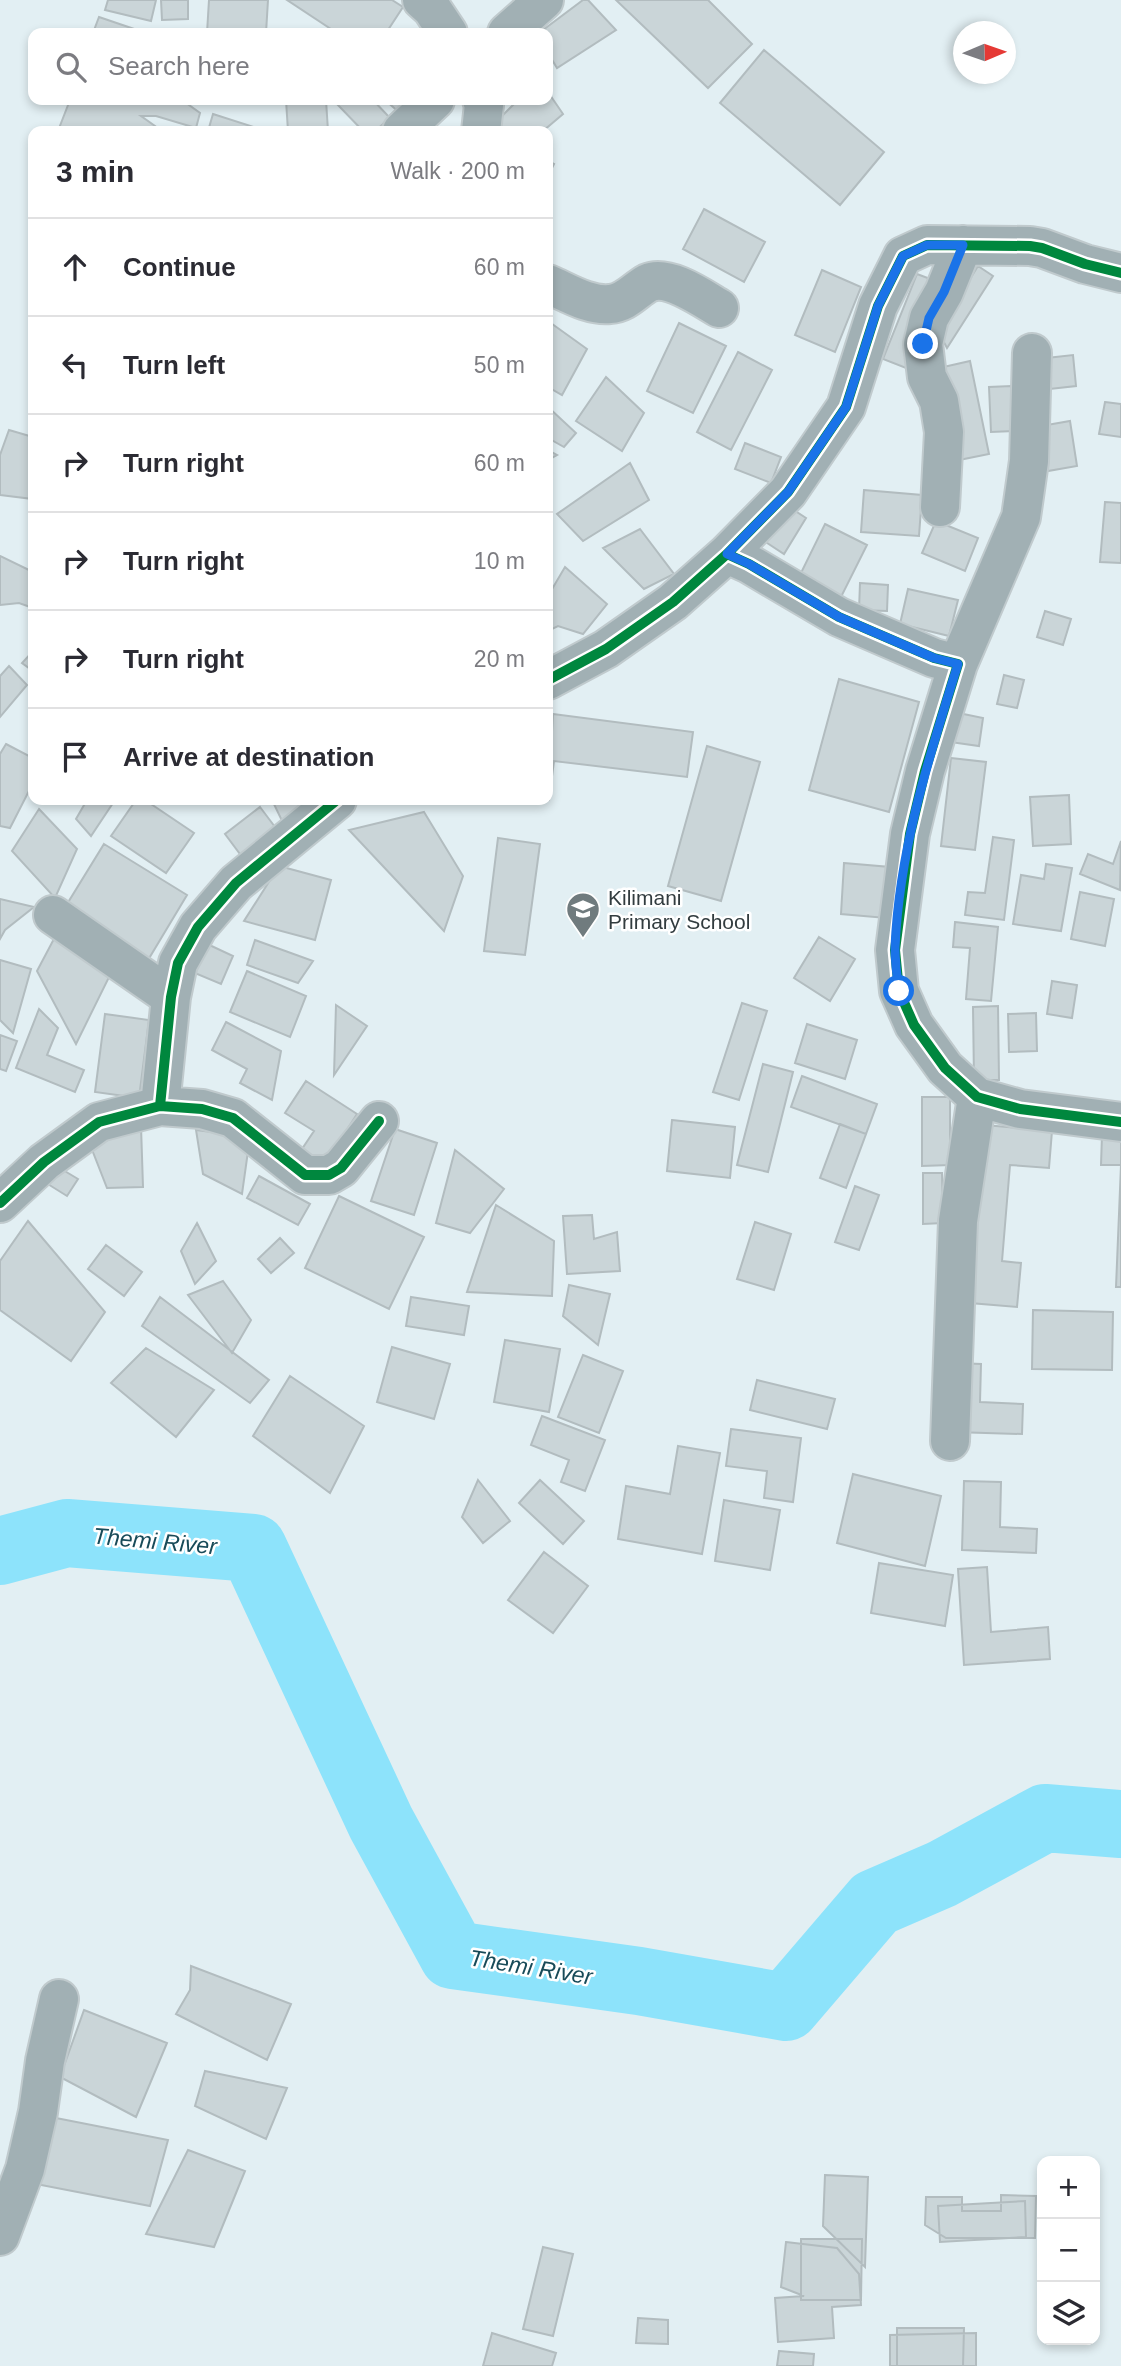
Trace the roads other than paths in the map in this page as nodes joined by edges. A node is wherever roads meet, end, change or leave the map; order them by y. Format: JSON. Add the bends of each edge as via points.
{"nodes":[{"id":1,"x":422,"y":0,"type":"edge"},
{"id":2,"x":544,"y":0,"type":"edge"},
{"id":3,"x":445,"y":28,"type":"edge"},
{"id":4,"x":513,"y":28,"type":"edge"},
{"id":5,"x":430,"y":105,"type":"edge"},
{"id":6,"x":484,"y":105,"type":"edge"},
{"id":7,"x":407,"y":126,"type":"edge"},
{"id":8,"x":482,"y":126,"type":"edge"},
{"id":9,"x":963,"y":245,"type":"junction"},
{"id":10,"x":1121,"y":273,"type":"edge"},
{"id":11,"x":553,"y":286,"type":"edge"},
{"id":12,"x":719,"y":308,"type":"dead end"},
{"id":13,"x":1032,"y":353,"type":"dead end"},
{"id":14,"x":940,"y":507,"type":"dead end"},
{"id":15,"x":727,"y":554,"type":"junction"},
{"id":16,"x":958,"y":664,"type":"junction"},
{"id":17,"x":553,"y":677,"type":"edge"},
{"id":18,"x":331,"y":805,"type":"edge"},
{"id":19,"x":53,"y":915,"type":"dead end"},
{"id":20,"x":171,"y":997,"type":"junction"},
{"id":21,"x":977,"y":1097,"type":"junction"},
{"id":22,"x":1121,"y":1100,"type":"edge"},
{"id":23,"x":160,"y":1106,"type":"junction"},
{"id":24,"x":379,"y":1121,"type":"dead end"},
{"id":25,"x":1121,"y":1122,"type":"edge"},
{"id":26,"x":0,"y":1202,"type":"edge"},
{"id":27,"x":950,"y":1441,"type":"dead end"},
{"id":28,"x":59,"y":1999,"type":"dead end"},
{"id":29,"x":0,"y":2236,"type":"edge"}],
"edges":[{"from":1,"to":3,"type":"street"},
{"from":2,"to":4,"type":"street"},
{"from":5,"to":7,"type":"street"},
{"from":6,"to":8,"type":"street"},
{"from":9,"to":10,"type":"street","via":[[1042,248]]},
{"from":9,"to":14,"type":"street","via":[[929,318],[923,344],[927,377],[939,401],[944,432]]},
{"from":9,"to":15,"type":"street","via":[[927,245],[903,256],[878,306],[846,407],[788,492]]},
{"from":11,"to":12,"type":"street","via":[[594,304],[613,304],[649,283],[664,281]]},
{"from":13,"to":16,"type":"street","via":[[1029,461],[1021,517]]},
{"from":15,"to":16,"type":"street","via":[[839,617]]},
{"from":15,"to":17,"type":"street","via":[[673,602],[606,649]]},
{"from":16,"to":21,"type":"street","via":[[909,834],[895,950],[899,991],[914,1025],[945,1068]]},
{"from":18,"to":20,"type":"street","via":[[236,883],[198,927],[178,963]]},
{"from":19,"to":20,"type":"street"},
{"from":20,"to":23,"type":"street"},
{"from":21,"to":25,"type":"street","via":[[1020,1109]]},
{"from":21,"to":27,"type":"street","via":[[958,1222]]},
{"from":22,"to":25,"type":"street"},
{"from":23,"to":24,"type":"street","via":[[202,1109],[233,1118],[305,1175],[329,1175],[341,1168]]},
{"from":23,"to":26,"type":"street","via":[[99,1122]]},
{"from":28,"to":29,"type":"street","via":[[25,2169]]}]}
